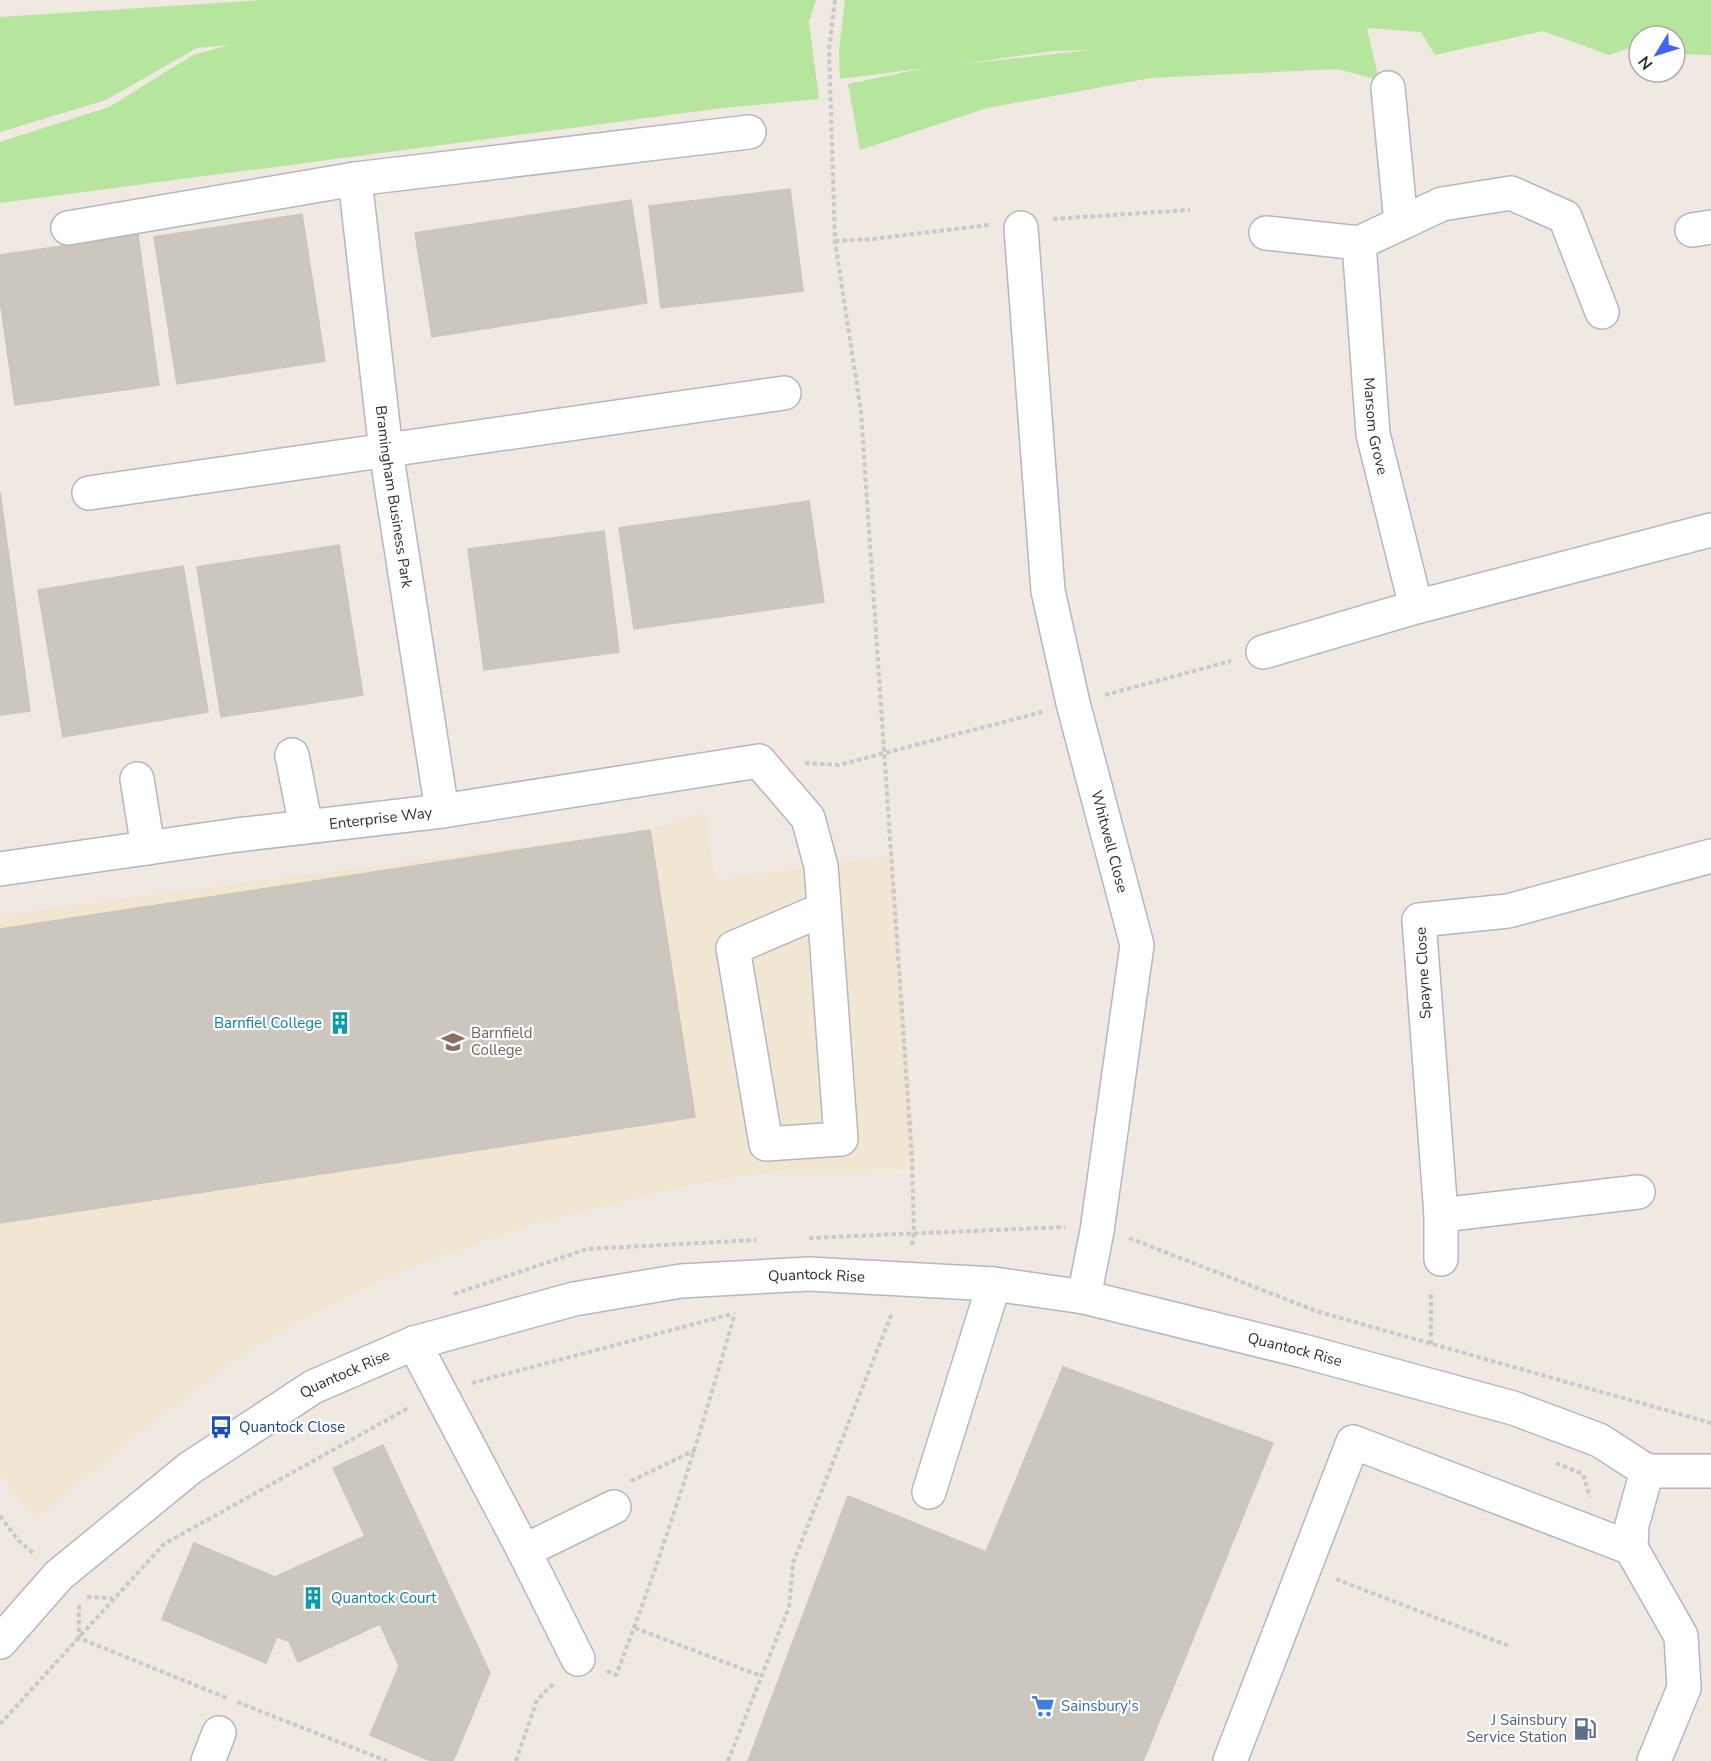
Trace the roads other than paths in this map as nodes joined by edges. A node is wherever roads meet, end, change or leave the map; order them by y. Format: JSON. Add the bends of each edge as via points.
{"nodes":[{"id":1,"x":1388,"y":88,"type":"dead end"},
{"id":2,"x":749,"y":132,"type":"dead end"},
{"id":3,"x":355,"y":179,"type":"junction"},
{"id":4,"x":1401,"y":223,"type":"junction"},
{"id":5,"x":68,"y":228,"type":"dead end"},
{"id":6,"x":1021,"y":228,"type":"dead end"},
{"id":7,"x":1266,"y":233,"type":"dead end"},
{"id":8,"x":1359,"y":243,"type":"junction"},
{"id":9,"x":1602,"y":312,"type":"dead end"},
{"id":10,"x":784,"y":393,"type":"dead end"},
{"id":11,"x":386,"y":451,"type":"junction"},
{"id":12,"x":89,"y":493,"type":"dead end"},
{"id":13,"x":1711,"y":530,"type":"edge"},
{"id":14,"x":1416,"y":607,"type":"junction"},
{"id":15,"x":1263,"y":652,"type":"road end"},
{"id":16,"x":292,"y":755,"type":"dead end"},
{"id":17,"x":137,"y":779,"type":"dead end"},
{"id":18,"x":442,"y":811,"type":"junction"},
{"id":19,"x":306,"y":827,"type":"junction"},
{"id":20,"x":148,"y":848,"type":"junction"},
{"id":21,"x":1711,"y":856,"type":"edge"},
{"id":22,"x":0,"y":869,"type":"edge"},
{"id":23,"x":824,"y":909,"type":"junction"},
{"id":24,"x":1638,"y":1192,"type":"dead end"},
{"id":25,"x":1441,"y":1215,"type":"junction"},
{"id":26,"x":1441,"y":1259,"type":"road end"},
{"id":27,"x":994,"y":1284,"type":"junction"},
{"id":28,"x":1084,"y":1297,"type":"junction"},
{"id":29,"x":414,"y":1343,"type":"junction"},
{"id":30,"x":1647,"y":1471,"type":"junction"},
{"id":31,"x":1711,"y":1471,"type":"edge"},
{"id":32,"x":928,"y":1492,"type":"dead end"},
{"id":33,"x":614,"y":1507,"type":"road end"},
{"id":34,"x":1631,"y":1548,"type":"junction"},
{"id":35,"x":524,"y":1551,"type":"junction"},
{"id":36,"x":0,"y":1642,"type":"edge"},
{"id":37,"x":578,"y":1659,"type":"road end"},
{"id":38,"x":1230,"y":1761,"type":"edge"},
{"id":39,"x":1654,"y":1761,"type":"edge"}],
"edges":[{"from":1,"to":4,"type":"street"},
{"from":2,"to":3,"type":"street"},
{"from":3,"to":5,"type":"street"},
{"from":3,"to":11,"type":"street","name":"Bramingham Business Park"},
{"from":4,"to":8,"type":"street"},
{"from":4,"to":9,"type":"street","via":[[1442,204],[1511,193],[1565,217]]},
{"from":6,"to":28,"type":"street","name":"Whitwell Close","via":[[1048,591],[1073,703],[1137,945],[1097,1231]]},
{"from":7,"to":8,"type":"street"},
{"from":8,"to":14,"type":"street","name":"Marsom Grove","via":[[1373,435]]},
{"from":10,"to":11,"type":"street"},
{"from":11,"to":12,"type":"street"},
{"from":11,"to":18,"type":"street","name":"Bramingham Business Park"},
{"from":13,"to":14,"type":"street"},
{"from":14,"to":15,"type":"street"},
{"from":16,"to":19,"type":"street"},
{"from":17,"to":20,"type":"street"},
{"from":18,"to":19,"type":"street","name":"Enterprise Way"},
{"from":18,"to":23,"type":"street","name":"Enterprise Way","via":[[759,761],[808,818],[820,866]]},
{"from":19,"to":20,"type":"street","name":"Enterprise Way"},
{"from":20,"to":22,"type":"street","name":"Enterprise Way"},
{"from":21,"to":25,"type":"street","name":"Spayne Close","via":[[1508,911],[1419,920]]},
{"from":23,"to":23,"type":"street","via":[[841,1139],[766,1144],[733,948]]},
{"from":24,"to":25,"type":"street"},
{"from":25,"to":26,"type":"street","name":"Spayne Close"},
{"from":27,"to":28,"type":"street","name":"Quantock Rise"},
{"from":27,"to":29,"type":"street","name":"Quantock Rise","via":[[809,1275],[681,1281],[574,1299]]},
{"from":27,"to":32,"type":"street"},
{"from":28,"to":30,"type":"street","name":"Quantock Rise","via":[[1513,1408],[1599,1440]]},
{"from":29,"to":35,"type":"street"},
{"from":29,"to":36,"type":"street","name":"Quantock Rise","via":[[313,1387],[190,1468],[59,1575]]},
{"from":30,"to":31,"type":"street"},
{"from":30,"to":34,"type":"street","via":[[1632,1524]]},
{"from":33,"to":35,"type":"street"},
{"from":34,"to":38,"type":"street","via":[[1353,1442]]},
{"from":34,"to":39,"type":"street","via":[[1681,1636],[1684,1688]]},
{"from":35,"to":37,"type":"street"}]}
